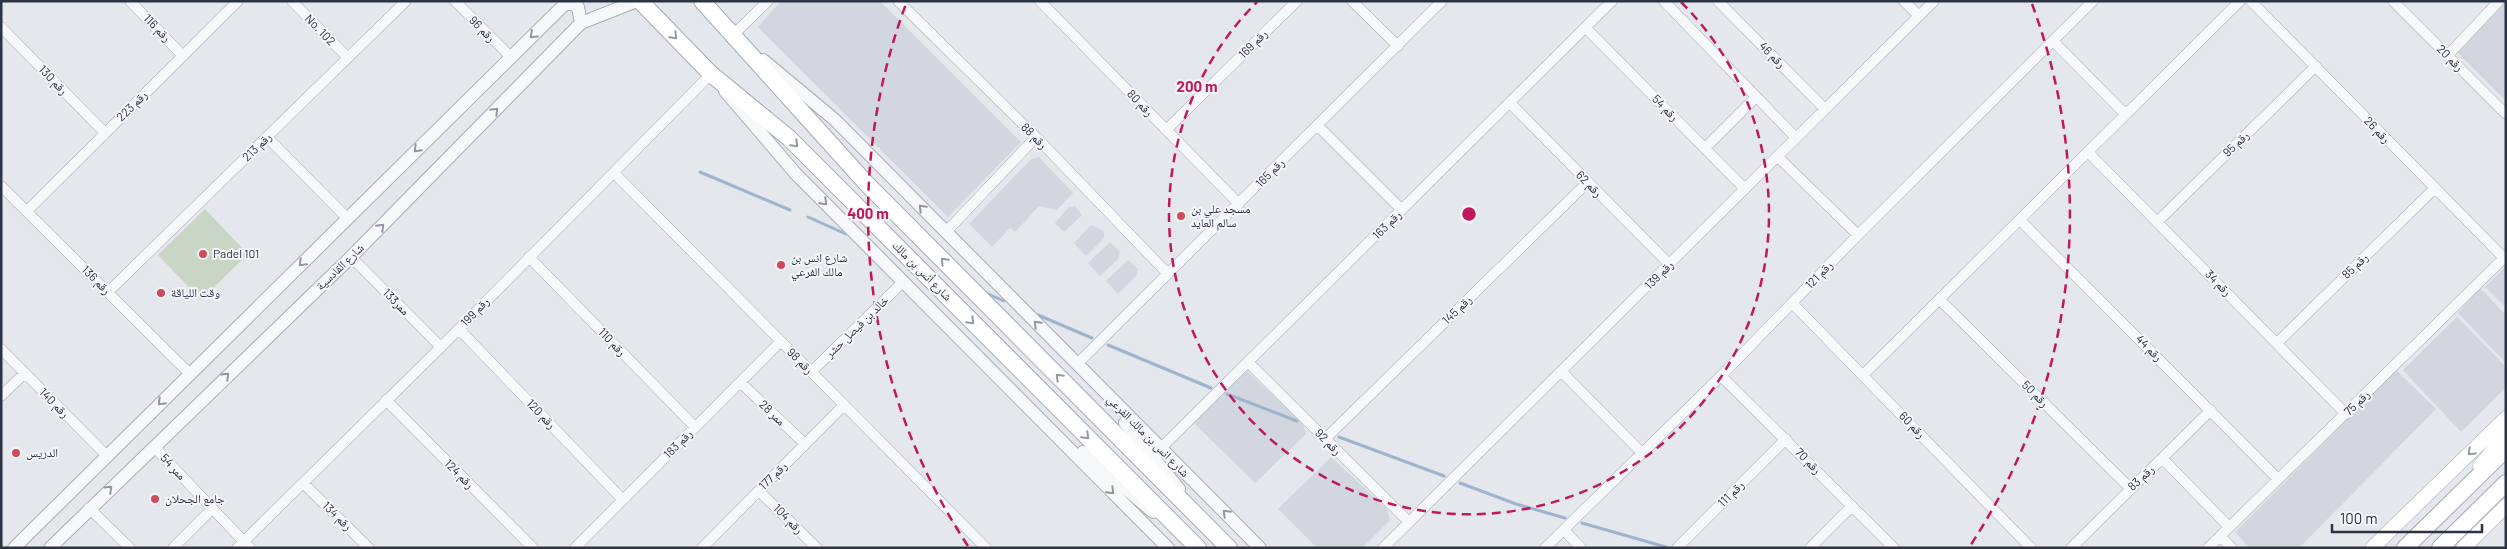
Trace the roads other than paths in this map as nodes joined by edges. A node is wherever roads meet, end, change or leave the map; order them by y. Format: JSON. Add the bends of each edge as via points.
{"nodes":[{"id":1,"x":130,"y":1,"type":"edge"},
{"id":2,"x":238,"y":1,"type":"edge"},
{"id":3,"x":292,"y":1,"type":"edge"},
{"id":4,"x":406,"y":1,"type":"edge"},
{"id":5,"x":455,"y":1,"type":"edge"},
{"id":6,"x":638,"y":1,"type":"edge"},
{"id":7,"x":702,"y":1,"type":"edge"},
{"id":8,"x":768,"y":1,"type":"edge"},
{"id":9,"x":1297,"y":1,"type":"edge"},
{"id":10,"x":1352,"y":1,"type":"edge"},
{"id":11,"x":1442,"y":1,"type":"edge"},
{"id":12,"x":1612,"y":1,"type":"edge"},
{"id":13,"x":1664,"y":1,"type":"edge"},
{"id":14,"x":1718,"y":1,"type":"edge"},
{"id":15,"x":1904,"y":1,"type":"edge"},
{"id":16,"x":1934,"y":1,"type":"edge"},
{"id":17,"x":2240,"y":1,"type":"edge"},
{"id":18,"x":2251,"y":1,"type":"edge"},
{"id":19,"x":2393,"y":1,"type":"edge"},
{"id":20,"x":2499,"y":1,"type":"edge"},
{"id":21,"x":1044,"y":2,"type":"edge"},
{"id":22,"x":2092,"y":2,"type":"edge"},
{"id":23,"x":567,"y":3,"type":"edge"},
{"id":24,"x":903,"y":3,"type":"edge"},
{"id":25,"x":1919,"y":16,"type":"junction"},
{"id":26,"x":581,"y":23,"type":"junction"},
{"id":27,"x":1,"y":27,"type":"edge"},
{"id":28,"x":1586,"y":28,"type":"junction"},
{"id":29,"x":733,"y":35,"type":"junction"},
{"id":30,"x":2054,"y":42,"type":"junction"},
{"id":31,"x":1398,"y":46,"type":"junction"},
{"id":32,"x":2448,"y":55,"type":"junction"},
{"id":33,"x":183,"y":56,"type":"junction"},
{"id":34,"x":510,"y":56,"type":"junction"},
{"id":35,"x":348,"y":58,"type":"junction"},
{"id":36,"x":2316,"y":66,"type":"junction"},
{"id":37,"x":711,"y":74,"type":"junction"},
{"id":38,"x":1756,"y":97,"type":"junction"},
{"id":39,"x":1510,"y":103,"type":"junction"},
{"id":40,"x":1825,"y":109,"type":"junction"},
{"id":41,"x":2125,"y":114,"type":"junction"},
{"id":42,"x":2506,"y":114,"type":"edge"},
{"id":43,"x":1318,"y":126,"type":"junction"},
{"id":44,"x":1166,"y":130,"type":"junction"},
{"id":45,"x":105,"y":134,"type":"junction"},
{"id":46,"x":268,"y":137,"type":"junction"},
{"id":47,"x":1036,"y":137,"type":"junction"},
{"id":48,"x":1796,"y":138,"type":"junction"},
{"id":49,"x":1705,"y":148,"type":"junction"},
{"id":50,"x":2089,"y":153,"type":"junction"},
{"id":51,"x":1778,"y":157,"type":"junction"},
{"id":52,"x":614,"y":173,"type":"junction"},
{"id":53,"x":1588,"y":182,"type":"junction"},
{"id":54,"x":1,"y":186,"type":"edge"},
{"id":55,"x":1745,"y":188,"type":"junction"},
{"id":56,"x":2434,"y":189,"type":"junction"},
{"id":57,"x":1239,"y":204,"type":"junction"},
{"id":58,"x":1402,"y":210,"type":"junction"},
{"id":59,"x":27,"y":211,"type":"junction"},
{"id":60,"x":347,"y":218,"type":"junction"},
{"id":61,"x":2020,"y":220,"type":"junction"},
{"id":62,"x":2157,"y":222,"type":"junction"},
{"id":63,"x":946,"y":232,"type":"junction"},
{"id":64,"x":1858,"y":235,"type":"junction"},
{"id":65,"x":351,"y":257,"type":"junction"},
{"id":66,"x":529,"y":257,"type":"junction"},
{"id":67,"x":2505,"y":257,"type":"edge"},
{"id":68,"x":1669,"y":264,"type":"junction"},
{"id":69,"x":1168,"y":274,"type":"junction"},
{"id":70,"x":902,"y":282,"type":"junction"},
{"id":71,"x":108,"y":292,"type":"junction"},
{"id":72,"x":1940,"y":300,"type":"junction"},
{"id":73,"x":1792,"y":303,"type":"junction"},
{"id":74,"x":459,"y":329,"type":"junction"},
{"id":75,"x":781,"y":341,"type":"junction"},
{"id":76,"x":2277,"y":342,"type":"junction"},
{"id":77,"x":441,"y":348,"type":"junction"},
{"id":78,"x":1,"y":350,"type":"edge"},
{"id":79,"x":1248,"y":362,"type":"junction"},
{"id":80,"x":1077,"y":364,"type":"junction"},
{"id":81,"x":1561,"y":371,"type":"junction"},
{"id":82,"x":811,"y":372,"type":"junction"},
{"id":83,"x":25,"y":373,"type":"junction"},
{"id":84,"x":190,"y":374,"type":"junction"},
{"id":85,"x":1863,"y":375,"type":"junction"},
{"id":86,"x":1721,"y":376,"type":"junction"},
{"id":87,"x":740,"y":382,"type":"junction"},
{"id":88,"x":1005,"y":385,"type":"junction"},
{"id":89,"x":1,"y":396,"type":"edge"},
{"id":90,"x":386,"y":400,"type":"junction"},
{"id":91,"x":844,"y":405,"type":"junction"},
{"id":92,"x":2210,"y":410,"type":"junction"},
{"id":93,"x":2346,"y":414,"type":"junction"},
{"id":94,"x":2506,"y":418,"type":"edge"},
{"id":95,"x":695,"y":427,"type":"junction"},
{"id":96,"x":2506,"y":434,"type":"edge"},
{"id":97,"x":1325,"y":439,"type":"junction"},
{"id":98,"x":1786,"y":439,"type":"junction"},
{"id":99,"x":805,"y":444,"type":"junction"},
{"id":100,"x":154,"y":447,"type":"dead end"},
{"id":101,"x":1161,"y":448,"type":"junction"},
{"id":102,"x":2506,"y":449,"type":"edge"},
{"id":103,"x":1642,"y":453,"type":"junction"},
{"id":104,"x":107,"y":456,"type":"junction"},
{"id":105,"x":2162,"y":458,"type":"junction"},
{"id":106,"x":2277,"y":478,"type":"junction"},
{"id":107,"x":2506,"y":483,"type":"edge"},
{"id":108,"x":304,"y":484,"type":"junction"},
{"id":109,"x":2130,"y":488,"type":"junction"},
{"id":110,"x":759,"y":490,"type":"junction"},
{"id":111,"x":2506,"y":495,"type":"edge"},
{"id":112,"x":623,"y":500,"type":"junction"},
{"id":113,"x":1852,"y":506,"type":"junction"},
{"id":114,"x":2506,"y":506,"type":"edge"},
{"id":115,"x":89,"y":508,"type":"junction"},
{"id":116,"x":212,"y":509,"type":"junction"},
{"id":117,"x":2446,"y":509,"type":"junction"},
{"id":118,"x":1409,"y":522,"type":"junction"},
{"id":119,"x":2465,"y":522,"type":"junction"},
{"id":120,"x":2229,"y":527,"type":"junction"},
{"id":121,"x":1564,"y":530,"type":"junction"},
{"id":122,"x":2220,"y":536,"type":"junction"},
{"id":123,"x":244,"y":546,"type":"edge"},
{"id":124,"x":1227,"y":546,"type":"edge"},
{"id":125,"x":14,"y":548,"type":"edge"},
{"id":126,"x":50,"y":548,"type":"edge"},
{"id":127,"x":130,"y":548,"type":"edge"},
{"id":128,"x":173,"y":548,"type":"edge"},
{"id":129,"x":369,"y":548,"type":"edge"},
{"id":130,"x":532,"y":548,"type":"edge"},
{"id":131,"x":575,"y":548,"type":"edge"},
{"id":132,"x":702,"y":548,"type":"edge"},
{"id":133,"x":817,"y":548,"type":"edge"},
{"id":134,"x":986,"y":548,"type":"edge"},
{"id":135,"x":1168,"y":548,"type":"edge"},
{"id":136,"x":1194,"y":548,"type":"edge"},
{"id":137,"x":1198,"y":548,"type":"edge"},
{"id":138,"x":1260,"y":548,"type":"edge"},
{"id":139,"x":1383,"y":548,"type":"edge"},
{"id":140,"x":1545,"y":548,"type":"edge"},
{"id":141,"x":1581,"y":548,"type":"edge"},
{"id":142,"x":1677,"y":548,"type":"edge"},
{"id":143,"x":1810,"y":548,"type":"edge"},
{"id":144,"x":1894,"y":548,"type":"edge"},
{"id":145,"x":2031,"y":548,"type":"edge"},
{"id":146,"x":2071,"y":548,"type":"edge"},
{"id":147,"x":2208,"y":548,"type":"edge"},
{"id":148,"x":2232,"y":548,"type":"edge"},
{"id":149,"x":2372,"y":548,"type":"edge"},
{"id":150,"x":2405,"y":548,"type":"edge"},
{"id":151,"x":2440,"y":548,"type":"edge"},
{"id":152,"x":2463,"y":548,"type":"edge"}],
"edges":[{"from":1,"to":33,"type":"street","name":"رقم 116"},
{"from":2,"to":33,"type":"street","name":"رقم 223"},
{"from":3,"to":35,"type":"street","name":"No. 102"},
{"from":4,"to":35,"type":"street","name":"رقم 213"},
{"from":5,"to":34,"type":"street","name":"رقم 96"},
{"from":6,"to":26,"type":"street","name":"شارع القادسية"},
{"from":6,"to":37,"type":"main road","name":"شارع أنس بن مالك","one_way":true},
{"from":7,"to":29,"type":"main road","name":"شارع أنس بن مالك"},
{"from":8,"to":29,"type":"street"},
{"from":9,"to":44,"type":"street","name":"رقم 169"},
{"from":10,"to":31,"type":"street"},
{"from":11,"to":31,"type":"street","name":"رقم 165"},
{"from":12,"to":28,"type":"street","name":"رقم 163"},
{"from":13,"to":38,"type":"street"},
{"from":14,"to":40,"type":"street","name":"رقم 46"},
{"from":15,"to":25,"type":"street"},
{"from":16,"to":25,"type":"street","name":"رقم 139"},
{"from":17,"to":41,"type":"street"},
{"from":18,"to":36,"type":"street","name":"رقم 26"},
{"from":19,"to":32,"type":"street","name":"رقم 20"},
{"from":20,"to":32,"type":"street"},
{"from":21,"to":44,"type":"street","name":"رقم 80"},
{"from":22,"to":30,"type":"street","name":"رقم 121"},
{"from":23,"to":26,"type":"street","via":[[578,7]]},
{"from":23,"to":34,"type":"street","one_way":true},
{"from":24,"to":47,"type":"street","name":"رقم 88"},
{"from":25,"to":40,"type":"street","name":"رقم 139"},
{"from":65,"to":26,"type":"street","name":"شارع القادسية","one_way":true},
{"from":27,"to":45,"type":"street","name":"رقم 130"},
{"from":28,"to":39,"type":"street","name":"رقم 163"},
{"from":28,"to":49,"type":"street","name":"رقم 54"},
{"from":63,"to":29,"type":"street","name":"شارع انس بن مالك الفرعي","one_way":true,"via":[[835,120]]},
{"from":124,"to":29,"type":"main road","name":"شارع أنس بن مالك","one_way":true,"via":[[866,183]]},
{"from":30,"to":41,"type":"street"},
{"from":30,"to":64,"type":"street","name":"رقم 121"},
{"from":31,"to":43,"type":"street","name":"رقم 165"},
{"from":32,"to":42,"type":"street","name":"رقم 20"},
{"from":33,"to":45,"type":"street","name":"رقم 223"},
{"from":34,"to":60,"type":"street","one_way":true},
{"from":35,"to":46,"type":"street","name":"رقم 213"},
{"from":36,"to":56,"type":"street","name":"رقم 26"},
{"from":36,"to":62,"type":"street","name":"رقم 95"},
{"from":37,"to":52,"type":"street","name":"رقم 199"},
{"from":37,"to":70,"type":"street","one_way":true,"via":[[773,149]]},
{"from":37,"to":137,"type":"main road","name":"شارع أنس بن مالك","one_way":true,"via":[[789,138]]},
{"from":38,"to":48,"type":"street"},
{"from":38,"to":49,"type":"street"},
{"from":39,"to":53,"type":"street","name":"رقم 62"},
{"from":39,"to":58,"type":"street","name":"رقم 163"},
{"from":40,"to":48,"type":"street","name":"رقم 139"},
{"from":41,"to":50,"type":"street"},
{"from":43,"to":57,"type":"street","name":"رقم 165"},
{"from":43,"to":58,"type":"street"},
{"from":44,"to":57,"type":"street","name":"رقم 80"},
{"from":45,"to":59,"type":"street","name":"رقم 223"},
{"from":46,"to":60,"type":"street"},
{"from":46,"to":71,"type":"street","name":"رقم 213"},
{"from":47,"to":63,"type":"street"},
{"from":47,"to":69,"type":"street","name":"رقم 88"},
{"from":48,"to":51,"type":"street","name":"رقم 139"},
{"from":49,"to":55,"type":"street","name":"رقم 54"},
{"from":50,"to":61,"type":"street"},
{"from":50,"to":62,"type":"street","name":"رقم 34"},
{"from":51,"to":55,"type":"street","name":"رقم 139"},
{"from":51,"to":64,"type":"street"},
{"from":52,"to":66,"type":"street","name":"رقم 199"},
{"from":52,"to":75,"type":"street","name":"رقم 98"},
{"from":53,"to":68,"type":"street","name":"رقم 62"},
{"from":53,"to":97,"type":"street","name":"رقم 145"},
{"from":54,"to":59,"type":"street","name":"رقم 136"},
{"from":55,"to":68,"type":"street","name":"رقم 139"},
{"from":56,"to":67,"type":"street","name":"رقم 26"},
{"from":56,"to":76,"type":"street","name":"رقم 85"},
{"from":57,"to":69,"type":"street","name":"رقم 165"},
{"from":58,"to":79,"type":"street","name":"رقم 163"},
{"from":59,"to":71,"type":"street","name":"رقم 136"},
{"from":60,"to":84,"type":"street","one_way":true},
{"from":61,"to":72,"type":"street"},
{"from":61,"to":92,"type":"street","name":"رقم 44"},
{"from":62,"to":76,"type":"street","name":"رقم 34"},
{"from":80,"to":63,"type":"street","name":"شارع انس بن مالك الفرعي","one_way":true},
{"from":64,"to":73,"type":"street","name":"رقم 121"},
{"from":65,"to":77,"type":"street","name":"ممر133"},
{"from":115,"to":65,"type":"street","name":"شارع القادسية","one_way":true},
{"from":66,"to":74,"type":"street","name":"رقم 199"},
{"from":66,"to":95,"type":"street","name":"رقم 110"},
{"from":67,"to":93,"type":"street","name":"رقم 75"},
{"from":68,"to":81,"type":"street","name":"رقم 139"},
{"from":69,"to":80,"type":"street","name":"رقم 165"},
{"from":70,"to":82,"type":"street","name":"خالد بن فيصل حشر"},
{"from":70,"to":88,"type":"street"},
{"from":71,"to":84,"type":"street","name":"رقم 136"},
{"from":72,"to":85,"type":"street"},
{"from":72,"to":109,"type":"street","name":"رقم 50"},
{"from":73,"to":85,"type":"street","name":"رقم 60"},
{"from":73,"to":86,"type":"street","name":"رقم 121"},
{"from":74,"to":77,"type":"street","name":"رقم 199"},
{"from":74,"to":112,"type":"street","name":"رقم 120"},
{"from":75,"to":82,"type":"street","name":"رقم 98"},
{"from":75,"to":87,"type":"street","name":"رقم 183"},
{"from":76,"to":93,"type":"street","name":"رقم 34"},
{"from":77,"to":90,"type":"street","name":"رقم 199"},
{"from":78,"to":83,"type":"street","name":"رقم 140"},
{"from":79,"to":97,"type":"street","name":"رقم 92"},
{"from":79,"to":101,"type":"street","name":"رقم 163"},
{"from":80,"to":101,"type":"street","name":"شارع انس بن مالك الفرعي"},
{"from":80,"to":124,"type":"street"},
{"from":81,"to":103,"type":"street"},
{"from":81,"to":118,"type":"street","name":"رقم 139"},
{"from":82,"to":91,"type":"street","name":"رقم 98"},
{"from":83,"to":89,"type":"street"},
{"from":83,"to":104,"type":"street","name":"رقم 140"},
{"from":84,"to":104,"type":"street","one_way":true},
{"from":85,"to":145,"type":"street","name":"رقم 60"},
{"from":86,"to":98,"type":"street","name":"رقم 70"},
{"from":86,"to":103,"type":"street","name":"رقم 121"},
{"from":87,"to":95,"type":"street","name":"رقم 183"},
{"from":87,"to":99,"type":"street","name":"ممر 28"},
{"from":88,"to":135,"type":"street","one_way":true},
{"from":88,"to":136,"type":"street"},
{"from":90,"to":108,"type":"street","name":"رقم 199"},
{"from":90,"to":130,"type":"street","name":"رقم 124"},
{"from":91,"to":99,"type":"street","name":"رقم 177"},
{"from":91,"to":134,"type":"street","name":"رقم 98"},
{"from":92,"to":105,"type":"street","name":"رقم 83"},
{"from":92,"to":106,"type":"street","name":"رقم 44"},
{"from":93,"to":106,"type":"street","name":"رقم 75"},
{"from":94,"to":149,"type":"main road","one_way":true},
{"from":95,"to":112,"type":"street","name":"رقم 183"},
{"from":96,"to":117,"type":"main road"},
{"from":97,"to":118,"type":"street","name":"رقم 92"},
{"from":98,"to":113,"type":"street","name":"رقم 70"},
{"from":98,"to":142,"type":"street","name":"رقم 111"},
{"from":99,"to":110,"type":"street","name":"رقم 177"},
{"from":100,"to":116,"type":"street","name":"ممر 54"},
{"from":138,"to":101,"type":"street","name":"شارع انس بن مالك الفرعي","one_way":true},
{"from":102,"to":117,"type":"main road"},
{"from":103,"to":121,"type":"street","name":"رقم 121"},
{"from":104,"to":125,"type":"street"},
{"from":105,"to":109,"type":"street","name":"رقم 83"},
{"from":105,"to":120,"type":"street"},
{"from":106,"to":120,"type":"street","name":"رقم 75"},
{"from":107,"to":119,"type":"main road"},
{"from":108,"to":123,"type":"street","name":"رقم 199"},
{"from":108,"to":129,"type":"street","name":"رقم 134"},
{"from":109,"to":146,"type":"street","name":"رقم 83"},
{"from":110,"to":132,"type":"street","name":"رقم 177"},
{"from":110,"to":133,"type":"street","name":"رقم 104"},
{"from":111,"to":119,"type":"main road"},
{"from":112,"to":131,"type":"street","name":"رقم 183"},
{"from":113,"to":143,"type":"street"},
{"from":113,"to":144,"type":"street","name":"رقم 70"},
{"from":114,"to":152,"type":"main road"},
{"from":115,"to":126,"type":"street","name":"شارع القادسية"},
{"from":115,"to":127,"type":"street"},
{"from":116,"to":123,"type":"street","name":"ممر 54"},
{"from":116,"to":128,"type":"street"},
{"from":117,"to":150,"type":"main road"},
{"from":118,"to":139,"type":"street","name":"رقم 139"},
{"from":119,"to":151,"type":"main road"},
{"from":120,"to":122,"type":"street","name":"رقم 75"},
{"from":121,"to":140,"type":"street","name":"رقم 121"},
{"from":121,"to":141,"type":"street"},
{"from":122,"to":147,"type":"street","name":"رقم 75"},
{"from":122,"to":148,"type":"street"}]}
